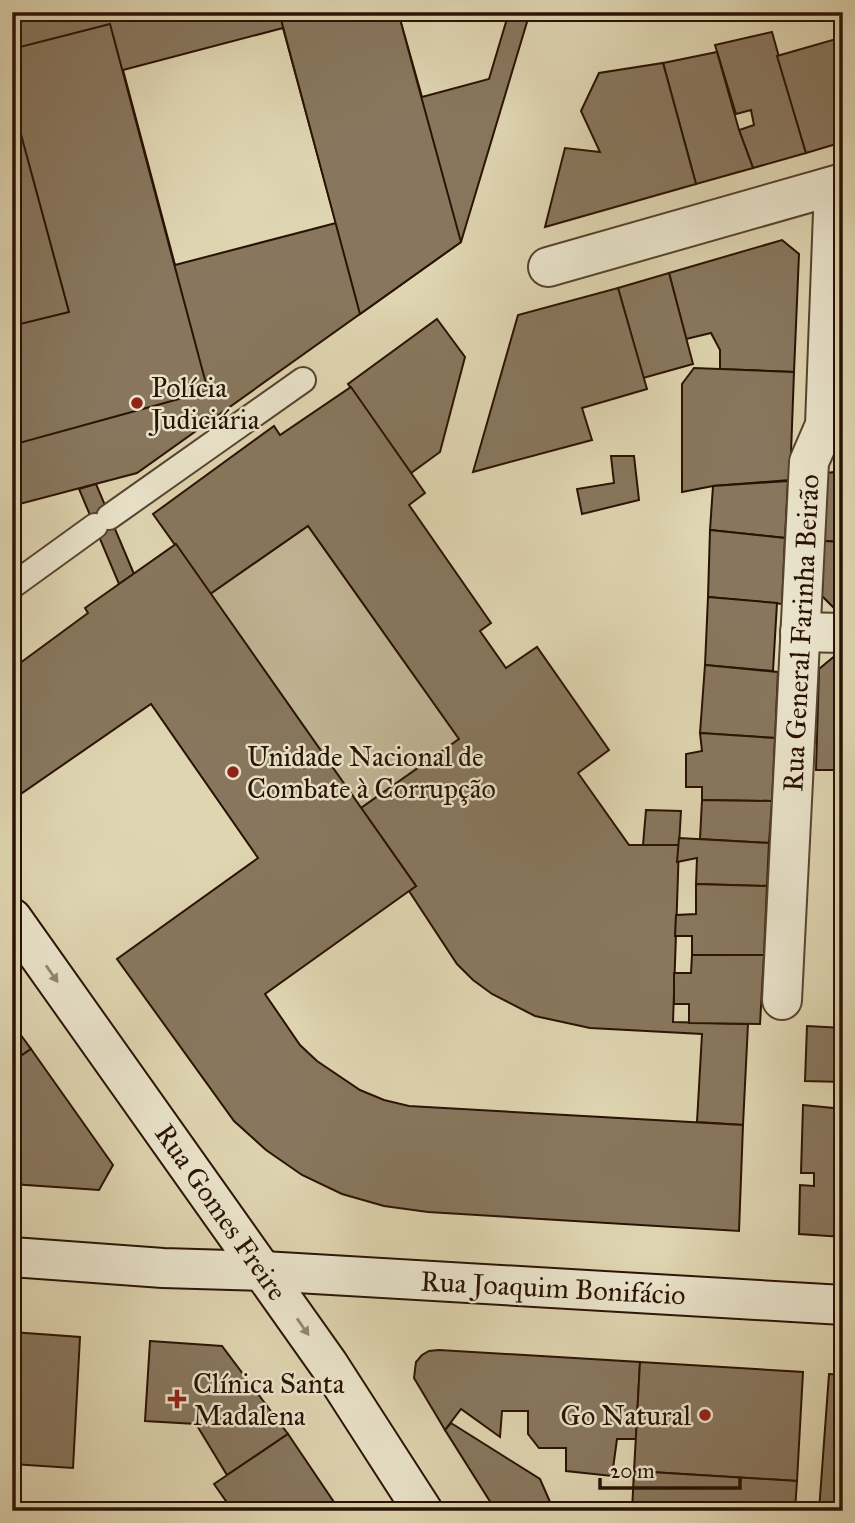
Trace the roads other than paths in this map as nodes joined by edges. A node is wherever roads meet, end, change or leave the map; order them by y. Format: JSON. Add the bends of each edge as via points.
{"nodes":[{"id":1,"x":839,"y":184,"type":"edge"},
{"id":2,"x":548,"y":267,"type":"dead end"},
{"id":3,"x":303,"y":380,"type":"dead end"},
{"id":4,"x":12,"y":586,"type":"edge"},
{"id":5,"x":800,"y":632,"type":"junction"},
{"id":6,"x":843,"y":634,"type":"edge"},
{"id":7,"x":12,"y":918,"type":"edge"},
{"id":8,"x":782,"y":1000,"type":"dead end"},
{"id":9,"x":12,"y":1257,"type":"edge"},
{"id":10,"x":263,"y":1271,"type":"junction"},
{"id":11,"x":843,"y":1305,"type":"edge"},
{"id":12,"x":423,"y":1511,"type":"edge"}],
"edges":[{"from":1,"to":2,"type":"street"},
{"from":1,"to":5,"type":"street","name":"Rua General Farinha Beirão","via":[[825,425],[809,462]]},
{"from":3,"to":4,"type":"lane"},
{"from":5,"to":6,"type":"street"},
{"from":5,"to":8,"type":"street","name":"Rua General Farinha Beirão"},
{"from":7,"to":10,"type":"street","name":"Rua Gomes Freire","one_way":true},
{"from":9,"to":10,"type":"street","name":"Rua Joaquim Bonifácio"},
{"from":10,"to":11,"type":"street","name":"Rua Joaquim Bonifácio"},
{"from":10,"to":12,"type":"street","name":"Rua Gomes Freire","one_way":true,"via":[[350,1395]]}]}
